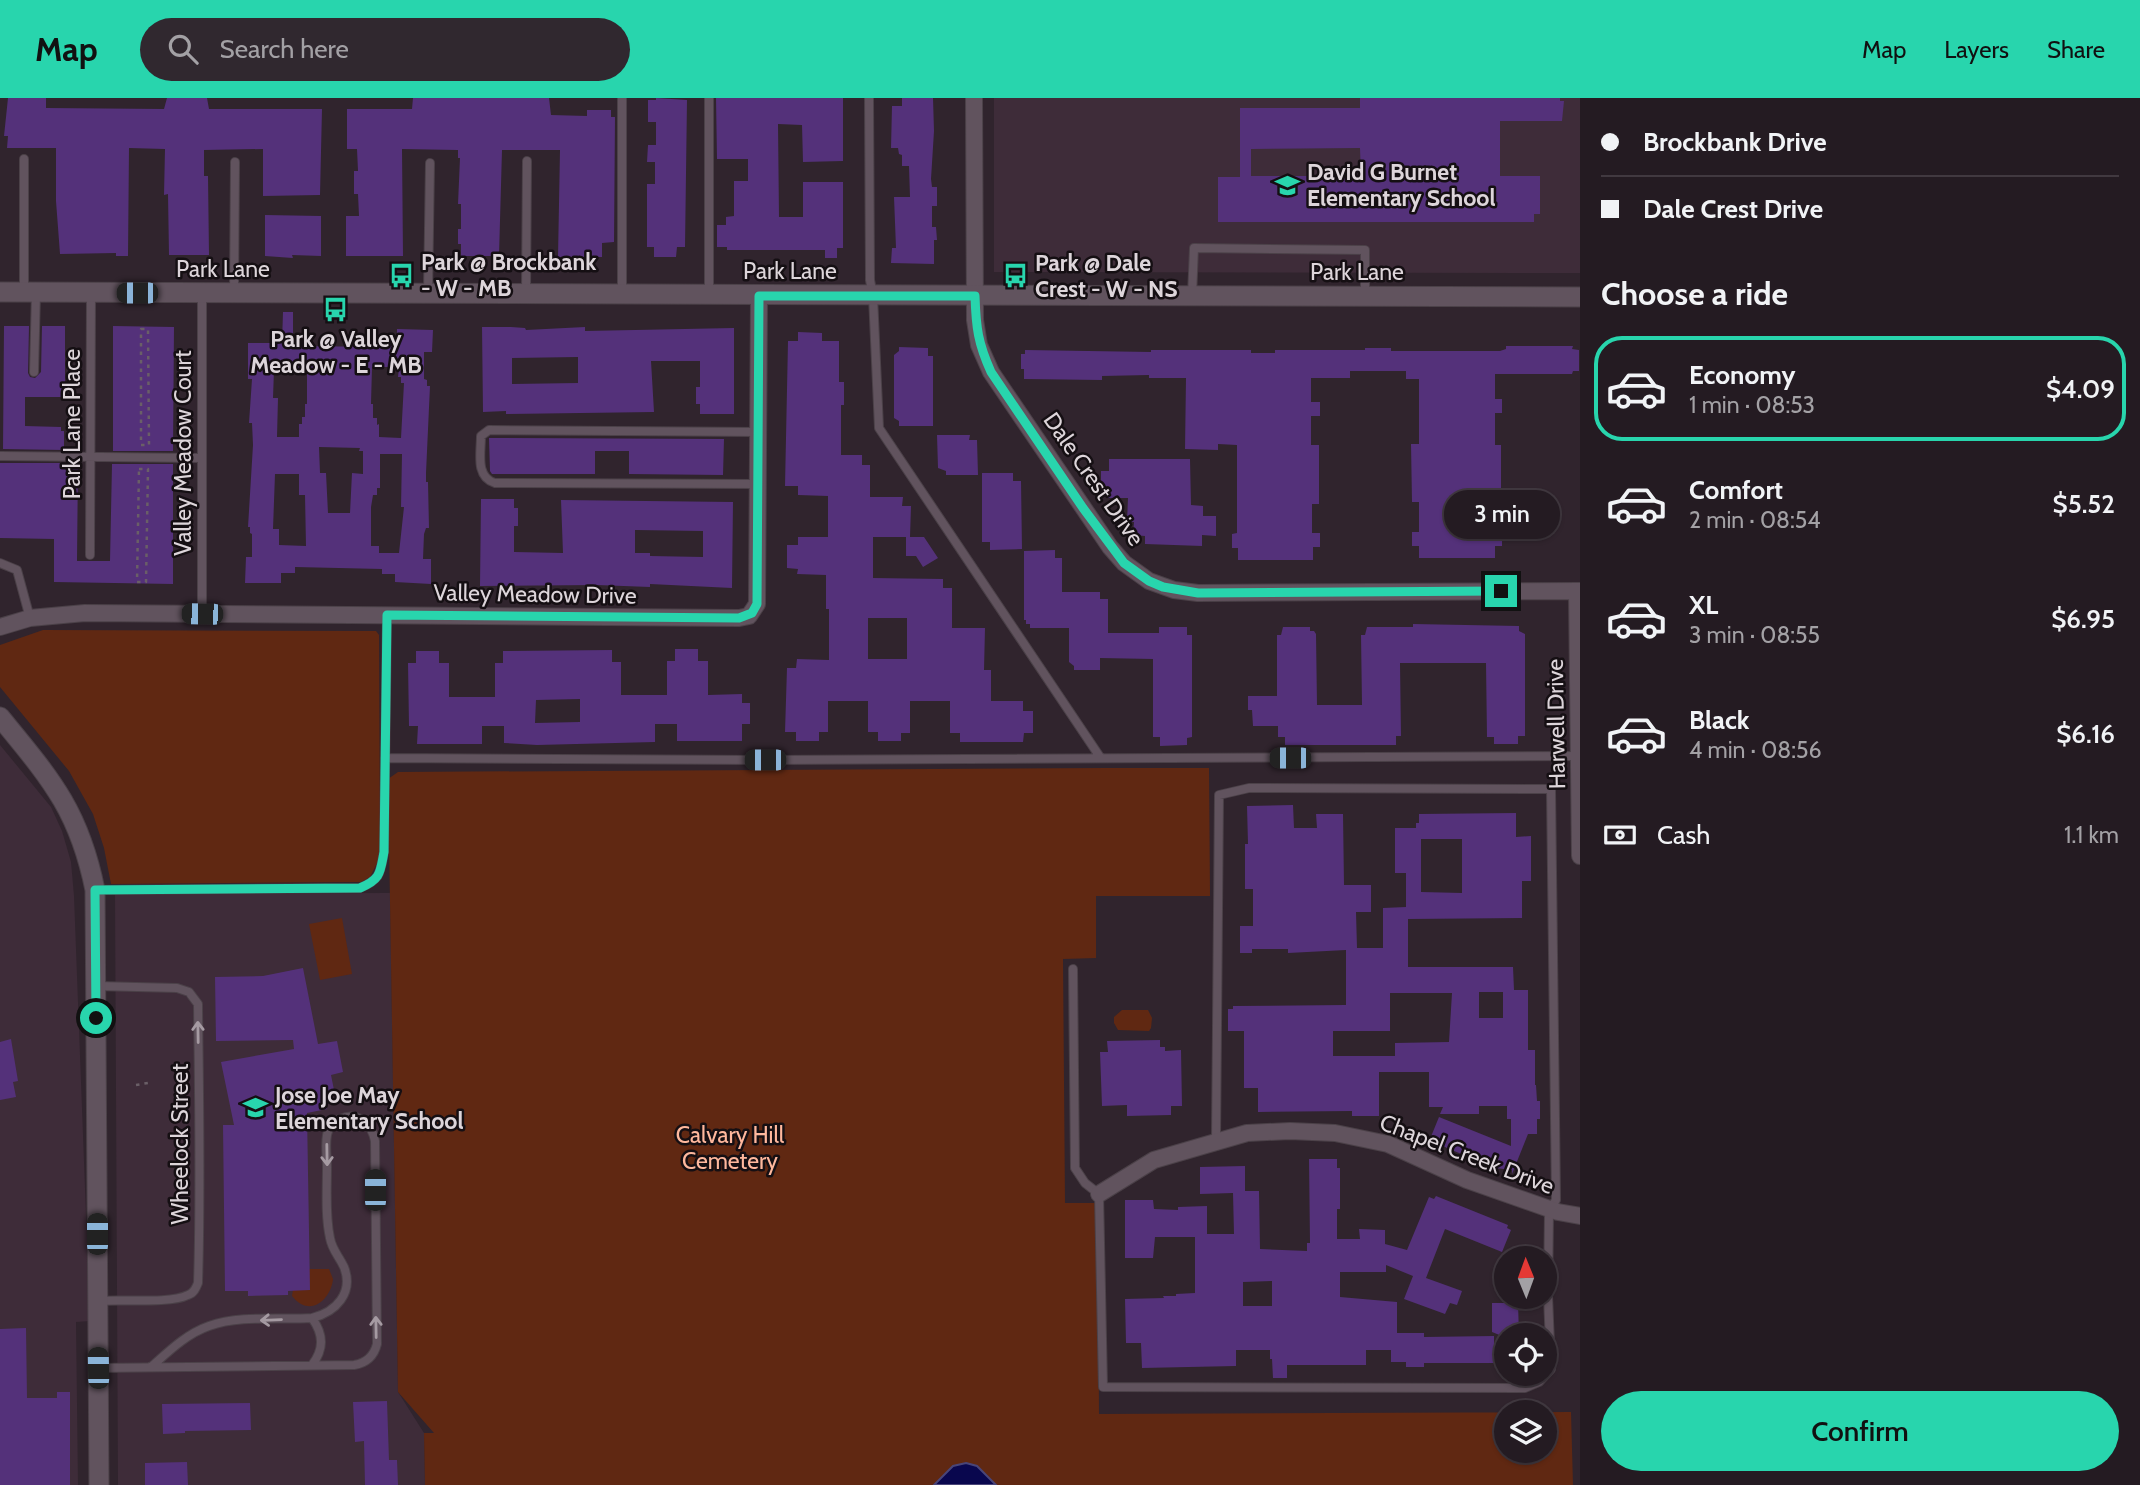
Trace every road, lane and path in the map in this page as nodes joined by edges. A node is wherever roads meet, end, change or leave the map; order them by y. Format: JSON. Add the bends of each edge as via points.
{"nodes":[{"id":1,"x":622,"y":98,"type":"edge"},
{"id":2,"x":709,"y":98,"type":"edge"},
{"id":3,"x":869,"y":98,"type":"edge"},
{"id":4,"x":974,"y":98,"type":"edge"},
{"id":5,"x":24,"y":159,"type":"dead end"},
{"id":6,"x":527,"y":161,"type":"dead end"},
{"id":7,"x":235,"y":162,"type":"dead end"},
{"id":8,"x":430,"y":163,"type":"dead end"},
{"id":9,"x":0,"y":292,"type":"edge"},
{"id":10,"x":30,"y":292,"type":"junction"},
{"id":11,"x":91,"y":293,"type":"junction"},
{"id":12,"x":202,"y":293,"type":"junction"},
{"id":13,"x":234,"y":293,"type":"junction"},
{"id":14,"x":428,"y":293,"type":"junction"},
{"id":15,"x":526,"y":294,"type":"junction"},
{"id":16,"x":622,"y":295,"type":"junction"},
{"id":17,"x":709,"y":295,"type":"junction"},
{"id":18,"x":759,"y":296,"type":"junction"},
{"id":19,"x":873,"y":296,"type":"junction"},
{"id":20,"x":975,"y":296,"type":"junction"},
{"id":21,"x":1192,"y":296,"type":"junction"},
{"id":22,"x":1365,"y":296,"type":"junction"},
{"id":23,"x":1580,"y":297,"type":"edge"},
{"id":24,"x":141,"y":329,"type":"joint"},
{"id":25,"x":34,"y":372,"type":"dead end"},
{"id":26,"x":758,"y":432,"type":"junction"},
{"id":27,"x":0,"y":456,"type":"edge"},
{"id":28,"x":91,"y":458,"type":"junction"},
{"id":29,"x":202,"y":458,"type":"junction"},
{"id":30,"x":148,"y":469,"type":"joint"},
{"id":31,"x":757,"y":485,"type":"junction"},
{"id":32,"x":90,"y":555,"type":"dead end"},
{"id":33,"x":0,"y":564,"type":"edge"},
{"id":34,"x":1579,"y":591,"type":"edge"},
{"id":35,"x":202,"y":614,"type":"junction"},
{"id":36,"x":387,"y":615,"type":"junction"},
{"id":37,"x":30,"y":618,"type":"junction"},
{"id":38,"x":0,"y":627,"type":"edge"},
{"id":39,"x":0,"y":717,"type":"edge"},
{"id":40,"x":1579,"y":733,"type":"edge"},
{"id":41,"x":1579,"y":756,"type":"edge"},
{"id":42,"x":1100,"y":757,"type":"junction"},
{"id":43,"x":385,"y":758,"type":"junction"},
{"id":44,"x":1580,"y":780,"type":"edge"},
{"id":45,"x":1580,"y":856,"type":"edge"},
{"id":46,"x":95,"y":890,"type":"junction"},
{"id":47,"x":1073,"y":969,"type":"dead end"},
{"id":48,"x":96,"y":986,"type":"junction"},
{"id":49,"x":149,"y":1083,"type":"dead end"},
{"id":50,"x":136,"y":1085,"type":"dead end"},
{"id":51,"x":1216,"y":1141,"type":"junction"},
{"id":52,"x":1099,"y":1194,"type":"junction"},
{"id":53,"x":1549,"y":1210,"type":"junction"},
{"id":54,"x":1580,"y":1216,"type":"edge"},
{"id":55,"x":97,"y":1301,"type":"junction"},
{"id":56,"x":312,"y":1318,"type":"junction"},
{"id":57,"x":312,"y":1365,"type":"junction"},
{"id":58,"x":151,"y":1367,"type":"junction"},
{"id":59,"x":98,"y":1368,"type":"junction"},
{"id":60,"x":99,"y":1485,"type":"edge"}],
"edges":[{"from":1,"to":16,"type":"lane"},
{"from":2,"to":17,"type":"lane"},
{"from":3,"to":19,"type":"lane"},
{"from":4,"to":20,"type":"street","name":"Dale Crest Drive"},
{"from":5,"to":10,"type":"lane"},
{"from":6,"to":15,"type":"lane"},
{"from":7,"to":13,"type":"lane"},
{"from":8,"to":14,"type":"lane"},
{"from":9,"to":10,"type":"street","name":"Park Lane"},
{"from":10,"to":11,"type":"street","name":"Park Lane"},
{"from":10,"to":25,"type":"lane"},
{"from":11,"to":12,"type":"street","name":"Park Lane"},
{"from":11,"to":28,"type":"lane","name":"Park Lane Place"},
{"from":12,"to":13,"type":"street","name":"Park Lane"},
{"from":12,"to":29,"type":"lane","name":"Valley Meadow Court"},
{"from":13,"to":14,"type":"street","name":"Park Lane"},
{"from":14,"to":15,"type":"street","name":"Park Lane"},
{"from":15,"to":16,"type":"street","name":"Park Lane"},
{"from":16,"to":17,"type":"street","name":"Park Lane"},
{"from":17,"to":18,"type":"street","name":"Park Lane"},
{"from":18,"to":19,"type":"street","name":"Park Lane"},
{"from":18,"to":26,"type":"street","name":"Valley Meadow Drive"},
{"from":19,"to":20,"type":"street","name":"Park Lane"},
{"from":19,"to":42,"type":"lane","via":[[879,428]]},
{"from":20,"to":21,"type":"street","name":"Park Lane"},
{"from":20,"to":34,"type":"street","name":"Dale Crest Drive","via":[[979,345],[991,372],[1110,547],[1149,581],[1198,593]]},
{"from":21,"to":22,"type":"street","name":"Park Lane"},
{"from":21,"to":22,"type":"lane","via":[[1194,248],[1366,250]]},
{"from":22,"to":23,"type":"street","name":"Park Lane"},
{"from":24,"to":24,"type":"path","via":[[148,329],[149,445],[141,445]]},
{"from":26,"to":31,"type":"street","name":"Valley Meadow Drive"},
{"from":26,"to":31,"type":"lane","via":[[489,430],[481,436],[481,473],[495,483]]},
{"from":27,"to":28,"type":"lane"},
{"from":28,"to":29,"type":"lane"},
{"from":28,"to":32,"type":"lane","name":"Park Lane Place"},
{"from":29,"to":35,"type":"lane","name":"Valley Meadow Court"},
{"from":30,"to":30,"type":"path","via":[[139,469],[137,582],[146,582]]},
{"from":31,"to":36,"type":"street","name":"Valley Meadow Drive","via":[[757,604],[744,618]]},
{"from":33,"to":37,"type":"lane","via":[[17,570]]},
{"from":34,"to":40,"type":"street","name":"Harwell Drive"},
{"from":35,"to":36,"type":"street","name":"Valley Meadow Drive"},
{"from":35,"to":37,"type":"street","name":"Valley Meadow Drive","via":[[85,613]]},
{"from":36,"to":43,"type":"lane"},
{"from":37,"to":38,"type":"street","name":"Valley Meadow Drive"},
{"from":39,"to":46,"type":"street","via":[[64,800],[88,854]]},
{"from":40,"to":41,"type":"street","name":"Harwell Drive"},
{"from":41,"to":42,"type":"lane"},
{"from":41,"to":44,"type":"street","name":"Harwell Drive"},
{"from":42,"to":43,"type":"lane"},
{"from":43,"to":46,"type":"lane","via":[[380,874],[360,888]]},
{"from":44,"to":45,"type":"street","name":"Harwell Drive"},
{"from":46,"to":48,"type":"street"},
{"from":47,"to":52,"type":"lane","via":[[1075,1168]]},
{"from":48,"to":55,"type":"street"},
{"from":55,"to":48,"type":"lane","name":"Wheelock Street","one_way":true,"via":[[190,1295],[198,1283],[200,1236],[198,1004],[189,992],[177,988]]},
{"from":49,"to":50,"type":"path"},
{"from":51,"to":52,"type":"street","name":"Chapel Creek Drive","via":[[1154,1160]]},
{"from":51,"to":53,"type":"street","name":"Chapel Creek Drive","via":[[1290,1130],[1335,1133],[1388,1144]]},
{"from":51,"to":53,"type":"lane","via":[[1219,795],[1249,788],[1551,789],[1556,1200]]},
{"from":52,"to":53,"type":"lane","via":[[1103,1387],[1525,1388],[1551,1369]]},
{"from":53,"to":54,"type":"street","name":"Chapel Creek Drive"},
{"from":55,"to":59,"type":"street"},
{"from":56,"to":57,"type":"lane","via":[[321,1337]]},
{"from":57,"to":56,"type":"lane","one_way":true,"via":[[361,1364],[372,1356],[377,1344],[375,1141],[370,1126],[358,1117],[335,1122],[326,1142],[330,1239],[347,1287],[335,1309]]},
{"from":56,"to":58,"type":"lane","one_way":true,"via":[[208,1326]]},
{"from":57,"to":58,"type":"lane"},
{"from":58,"to":59,"type":"lane"},
{"from":59,"to":60,"type":"street"}]}
